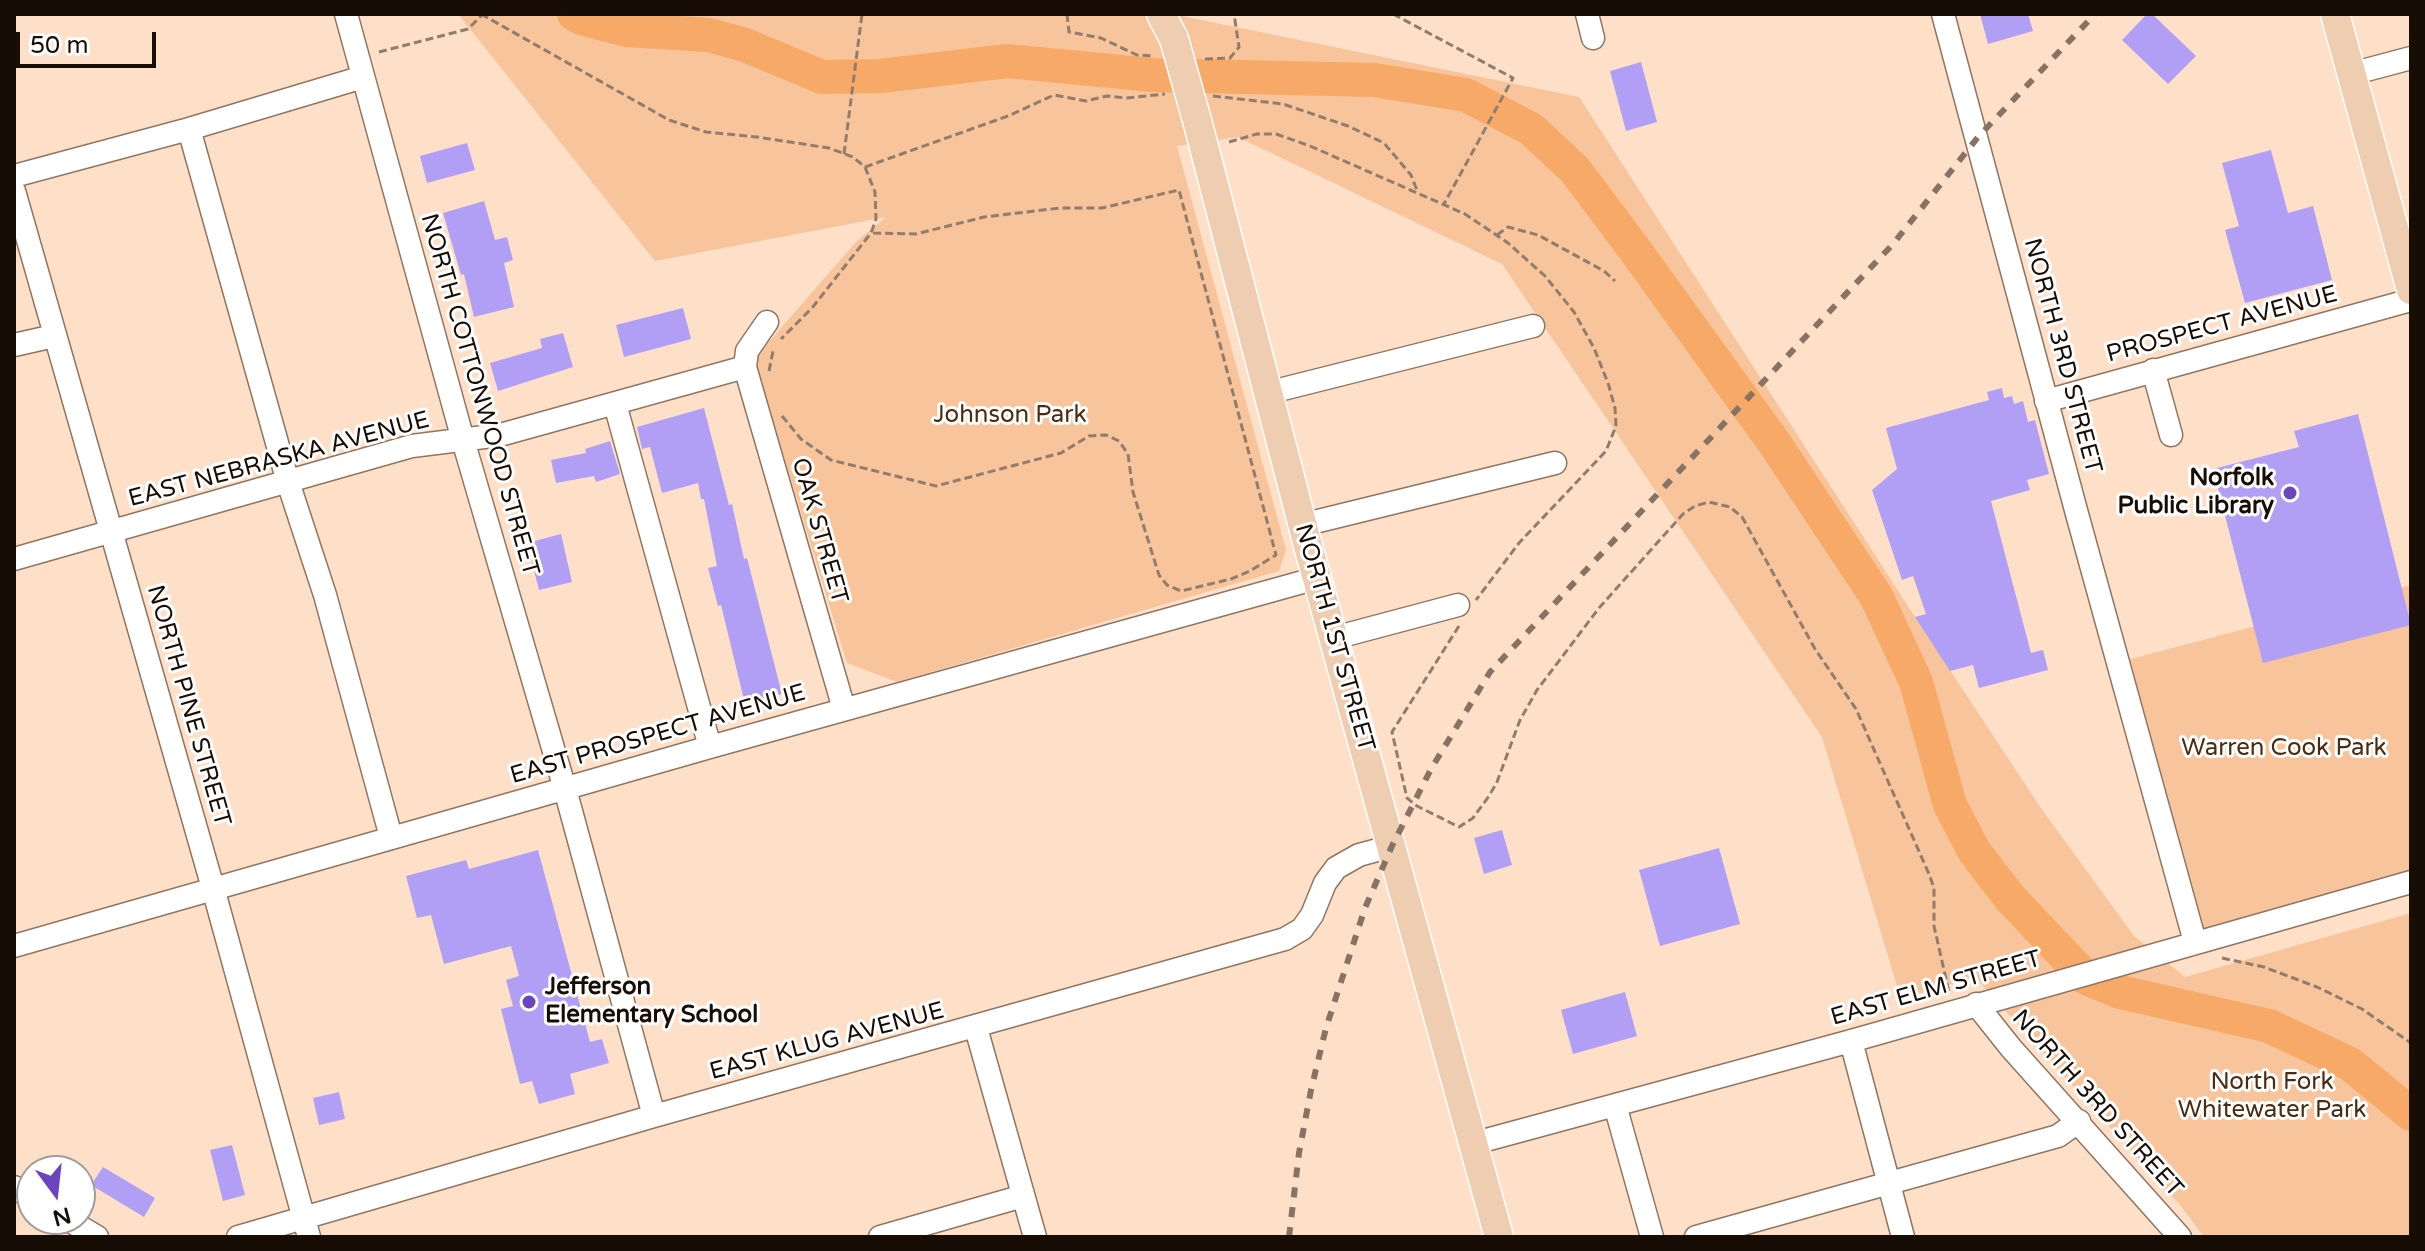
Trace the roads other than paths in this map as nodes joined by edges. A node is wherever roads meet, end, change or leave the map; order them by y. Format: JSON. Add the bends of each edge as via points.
{"nodes":[{"id":1,"x":346,"y":14,"type":"edge"},
{"id":2,"x":1587,"y":14,"type":"edge"},
{"id":3,"x":1943,"y":14,"type":"edge"},
{"id":4,"x":2335,"y":14,"type":"edge"},
{"id":5,"x":1169,"y":22,"type":"edge"},
{"id":6,"x":1593,"y":38,"type":"dead end"},
{"id":7,"x":2411,"y":58,"type":"edge"},
{"id":8,"x":361,"y":68,"type":"junction"},
{"id":9,"x":2351,"y":74,"type":"junction"},
{"id":10,"x":189,"y":129,"type":"junction"},
{"id":11,"x":14,"y":176,"type":"edge"},
{"id":12,"x":14,"y":191,"type":"edge"},
{"id":13,"x":2410,"y":287,"type":"edge"},
{"id":14,"x":767,"y":322,"type":"dead end"},
{"id":15,"x":1533,"y":326,"type":"dead end"},
{"id":16,"x":54,"y":336,"type":"junction"},
{"id":17,"x":14,"y":345,"type":"edge"},
{"id":18,"x":745,"y":367,"type":"junction"},
{"id":19,"x":2153,"y":370,"type":"junction"},
{"id":20,"x":1267,"y":393,"type":"junction"},
{"id":21,"x":2046,"y":401,"type":"junction"},
{"id":22,"x":615,"y":404,"type":"junction"},
{"id":23,"x":2171,"y":435,"type":"dead end"},
{"id":24,"x":463,"y":440,"type":"junction"},
{"id":25,"x":1555,"y":463,"type":"dead end"},
{"id":26,"x":288,"y":482,"type":"junction"},
{"id":27,"x":1302,"y":525,"type":"junction"},
{"id":28,"x":110,"y":533,"type":"junction"},
{"id":29,"x":14,"y":559,"type":"edge"},
{"id":30,"x":1317,"y":578,"type":"junction"},
{"id":31,"x":1463,"y":612,"type":"road end"},
{"id":32,"x":1334,"y":638,"type":"junction"},
{"id":33,"x":844,"y":709,"type":"junction"},
{"id":34,"x":710,"y":747,"type":"junction"},
{"id":35,"x":565,"y":789,"type":"junction"},
{"id":36,"x":391,"y":837,"type":"junction"},
{"id":37,"x":1392,"y":846,"type":"junction"},
{"id":38,"x":2411,"y":882,"type":"edge"},
{"id":39,"x":213,"y":888,"type":"junction"},
{"id":40,"x":2204,"y":940,"type":"junction"},
{"id":41,"x":14,"y":946,"type":"edge"},
{"id":42,"x":1965,"y":1007,"type":"junction"},
{"id":43,"x":976,"y":1028,"type":"junction"},
{"id":44,"x":1851,"y":1041,"type":"junction"},
{"id":45,"x":1615,"y":1105,"type":"junction"},
{"id":46,"x":654,"y":1116,"type":"junction"},
{"id":47,"x":2079,"y":1121,"type":"junction"},
{"id":48,"x":1475,"y":1143,"type":"junction"},
{"id":49,"x":1890,"y":1182,"type":"junction"},
{"id":50,"x":1023,"y":1196,"type":"junction"},
{"id":51,"x":306,"y":1227,"type":"edge"},
{"id":52,"x":238,"y":1237,"type":"edge"},
{"id":53,"x":880,"y":1237,"type":"edge"},
{"id":54,"x":1035,"y":1237,"type":"edge"},
{"id":55,"x":1499,"y":1237,"type":"edge"},
{"id":56,"x":1652,"y":1237,"type":"edge"},
{"id":57,"x":1696,"y":1237,"type":"edge"},
{"id":58,"x":1903,"y":1237,"type":"edge"},
{"id":59,"x":2180,"y":1237,"type":"edge"}],
"edges":[{"from":1,"to":8,"type":"street","name":"NORTH COTTONWOOD STREET"},
{"from":2,"to":6,"type":"street"},
{"from":3,"to":21,"type":"street","name":"NORTH 3RD STREET"},
{"from":4,"to":9,"type":"main road"},
{"from":5,"to":20,"type":"main road","name":"NORTH 1ST STREET","bridge":true},
{"from":7,"to":9,"type":"street"},
{"from":8,"to":10,"type":"street"},
{"from":8,"to":24,"type":"street","name":"NORTH COTTONWOOD STREET"},
{"from":9,"to":13,"type":"main road"},
{"from":10,"to":11,"type":"street"},
{"from":10,"to":26,"type":"street"},
{"from":12,"to":16,"type":"street","name":"NORTH PINE STREET"},
{"from":13,"to":19,"type":"street","name":"PROSPECT AVENUE"},
{"from":14,"to":18,"type":"street","via":[[747,351]]},
{"from":15,"to":20,"type":"street"},
{"from":16,"to":17,"type":"street"},
{"from":16,"to":28,"type":"street","name":"NORTH PINE STREET"},
{"from":18,"to":22,"type":"street","name":"EAST NEBRASKA AVENUE"},
{"from":18,"to":33,"type":"street","name":"OAK STREET"},
{"from":19,"to":21,"type":"street","name":"PROSPECT AVENUE"},
{"from":19,"to":23,"type":"street"},
{"from":20,"to":27,"type":"main road","name":"NORTH 1ST STREET"},
{"from":21,"to":40,"type":"street","name":"NORTH 3RD STREET"},
{"from":22,"to":24,"type":"street","name":"EAST NEBRASKA AVENUE"},
{"from":22,"to":34,"type":"street"},
{"from":24,"to":26,"type":"street","name":"EAST NEBRASKA AVENUE","via":[[412,446]]},
{"from":24,"to":35,"type":"street","name":"NORTH COTTONWOOD STREET"},
{"from":25,"to":27,"type":"street"},
{"from":26,"to":28,"type":"street","name":"EAST NEBRASKA AVENUE"},
{"from":26,"to":36,"type":"street","via":[[325,595]]},
{"from":27,"to":30,"type":"main road","name":"NORTH 1ST STREET"},
{"from":28,"to":29,"type":"street","name":"EAST NEBRASKA AVENUE"},
{"from":28,"to":39,"type":"street","name":"NORTH PINE STREET"},
{"from":30,"to":32,"type":"main road","name":"NORTH 1ST STREET"},
{"from":30,"to":33,"type":"street","name":"EAST PROSPECT AVENUE"},
{"from":31,"to":32,"type":"street"},
{"from":32,"to":37,"type":"main road","name":"NORTH 1ST STREET"},
{"from":33,"to":34,"type":"street","name":"EAST PROSPECT AVENUE"},
{"from":34,"to":35,"type":"street","name":"EAST PROSPECT AVENUE"},
{"from":35,"to":36,"type":"street","name":"EAST PROSPECT AVENUE"},
{"from":35,"to":46,"type":"street","name":"NORTH COTTONWOOD STREET"},
{"from":36,"to":39,"type":"street","name":"EAST PROSPECT AVENUE"},
{"from":37,"to":43,"type":"street","name":"EAST KLUG AVENUE","via":[[1336,868],[1302,929],[1285,939]]},
{"from":37,"to":48,"type":"main road","name":"NORTH 1ST STREET"},
{"from":38,"to":40,"type":"street","name":"EAST ELM STREET"},
{"from":39,"to":41,"type":"street","name":"EAST PROSPECT AVENUE"},
{"from":39,"to":51,"type":"street","name":"NORTH PINE STREET"},
{"from":40,"to":42,"type":"street","name":"EAST ELM STREET"},
{"from":42,"to":44,"type":"street","name":"EAST ELM STREET"},
{"from":42,"to":47,"type":"street","name":"NORTH 3RD STREET"},
{"from":43,"to":46,"type":"street","name":"EAST KLUG AVENUE"},
{"from":43,"to":50,"type":"street"},
{"from":44,"to":45,"type":"street","name":"EAST ELM STREET"},
{"from":44,"to":49,"type":"street"},
{"from":45,"to":48,"type":"street","name":"EAST ELM STREET"},
{"from":45,"to":56,"type":"street"},
{"from":46,"to":51,"type":"street","name":"EAST KLUG AVENUE"},
{"from":47,"to":49,"type":"street","via":[[2058,1136]]},
{"from":47,"to":59,"type":"street","name":"NORTH 3RD STREET"},
{"from":48,"to":55,"type":"main road","name":"NORTH 1ST STREET"},
{"from":49,"to":57,"type":"street"},
{"from":49,"to":58,"type":"street"},
{"from":50,"to":53,"type":"street"},
{"from":50,"to":54,"type":"street"},
{"from":51,"to":52,"type":"street","name":"EAST KLUG AVENUE"}]}
